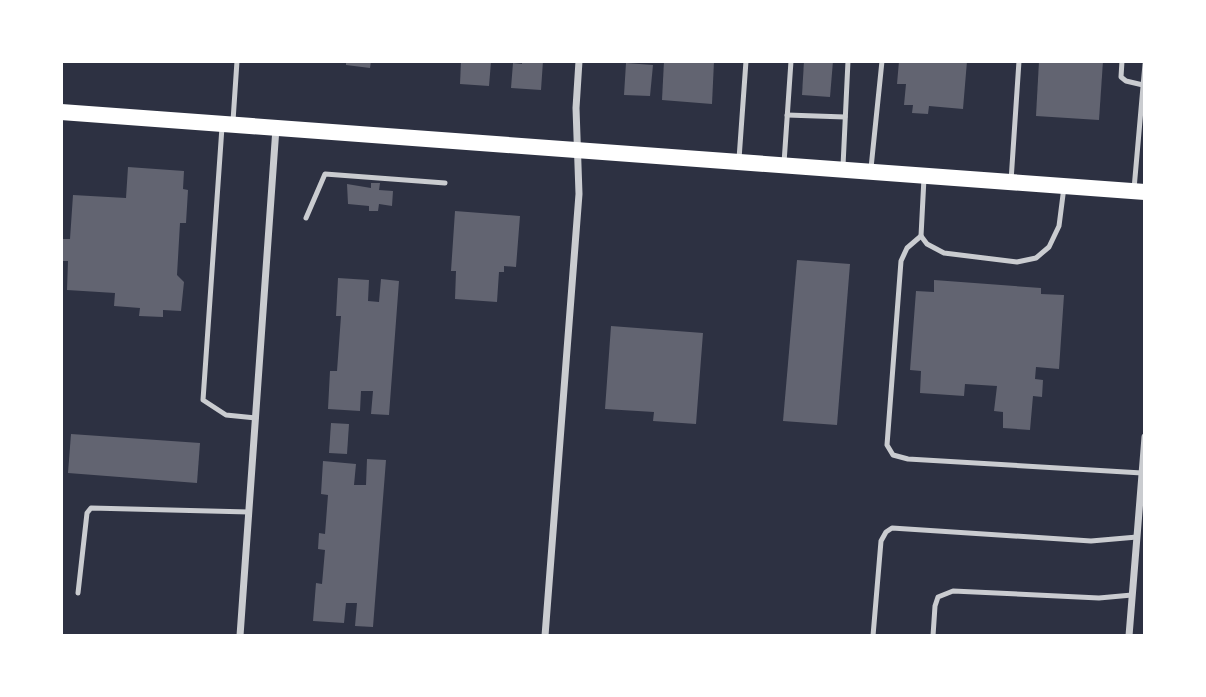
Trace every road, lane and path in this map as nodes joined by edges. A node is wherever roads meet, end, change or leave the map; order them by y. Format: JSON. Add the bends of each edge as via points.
{"nodes":[{"id":1,"x":237,"y":61,"type":"edge"},
{"id":2,"x":579,"y":61,"type":"edge"},
{"id":3,"x":746,"y":61,"type":"edge"},
{"id":4,"x":790,"y":61,"type":"edge"},
{"id":5,"x":848,"y":61,"type":"edge"},
{"id":6,"x":882,"y":61,"type":"edge"},
{"id":7,"x":1019,"y":61,"type":"edge"},
{"id":8,"x":1122,"y":61,"type":"edge"},
{"id":9,"x":1145,"y":64,"type":"edge"},
{"id":10,"x":1143,"y":85,"type":"junction"},
{"id":11,"x":61,"y":112,"type":"edge"},
{"id":12,"x":787,"y":115,"type":"junction"},
{"id":13,"x":845,"y":117,"type":"junction"},
{"id":14,"x":228,"y":124,"type":"junction"},
{"id":15,"x":276,"y":127,"type":"junction"},
{"id":16,"x":578,"y":151,"type":"junction"},
{"id":17,"x":739,"y":162,"type":"junction"},
{"id":18,"x":784,"y":166,"type":"junction"},
{"id":19,"x":843,"y":170,"type":"junction"},
{"id":20,"x":871,"y":171,"type":"junction"},
{"id":21,"x":925,"y":175,"type":"junction"},
{"id":22,"x":1011,"y":181,"type":"junction"},
{"id":23,"x":445,"y":184,"type":"dead end"},
{"id":24,"x":1064,"y":185,"type":"junction"},
{"id":25,"x":1140,"y":191,"type":"edge"},
{"id":26,"x":306,"y":218,"type":"dead end"},
{"id":27,"x":921,"y":236,"type":"junction"},
{"id":28,"x":256,"y":418,"type":"junction"},
{"id":29,"x":1145,"y":437,"type":"edge"},
{"id":30,"x":1142,"y":474,"type":"junction"},
{"id":31,"x":249,"y":512,"type":"junction"},
{"id":32,"x":1137,"y":537,"type":"junction"},
{"id":33,"x":78,"y":593,"type":"dead end"},
{"id":34,"x":1132,"y":595,"type":"junction"},
{"id":35,"x":240,"y":636,"type":"edge"},
{"id":36,"x":545,"y":636,"type":"edge"},
{"id":37,"x":873,"y":636,"type":"edge"},
{"id":38,"x":933,"y":636,"type":"edge"},
{"id":39,"x":1129,"y":636,"type":"edge"}],
"edges":[{"from":1,"to":14,"type":"lane"},
{"from":2,"to":16,"type":"street"},
{"from":3,"to":17,"type":"lane"},
{"from":4,"to":12,"type":"lane"},
{"from":5,"to":13,"type":"lane"},
{"from":6,"to":20,"type":"lane"},
{"from":7,"to":22,"type":"lane"},
{"from":8,"to":10,"type":"lane","via":[[1121,77]]},
{"from":9,"to":10,"type":"lane"},
{"from":10,"to":25,"type":"lane"},
{"from":11,"to":14,"type":"main road"},
{"from":12,"to":13,"type":"lane"},
{"from":12,"to":18,"type":"lane"},
{"from":13,"to":19,"type":"lane"},
{"from":14,"to":15,"type":"main road"},
{"from":14,"to":28,"type":"lane","via":[[203,400],[226,415]]},
{"from":15,"to":16,"type":"main road"},
{"from":15,"to":28,"type":"street"},
{"from":16,"to":17,"type":"main road"},
{"from":16,"to":36,"type":"street","via":[[579,194]]},
{"from":17,"to":18,"type":"main road"},
{"from":18,"to":19,"type":"main road"},
{"from":19,"to":20,"type":"main road"},
{"from":20,"to":21,"type":"main road"},
{"from":21,"to":22,"type":"main road"},
{"from":21,"to":27,"type":"lane"},
{"from":22,"to":24,"type":"main road"},
{"from":23,"to":26,"type":"lane","via":[[325,174]]},
{"from":24,"to":25,"type":"main road"},
{"from":24,"to":27,"type":"lane","via":[[1059,226],[1049,247],[1036,258],[1017,262],[944,253]]},
{"from":27,"to":30,"type":"lane","via":[[901,261],[887,444],[893,455]]},
{"from":28,"to":31,"type":"street"},
{"from":29,"to":30,"type":"street"},
{"from":30,"to":32,"type":"street"},
{"from":31,"to":33,"type":"lane","via":[[91,508]]},
{"from":31,"to":35,"type":"street"},
{"from":32,"to":34,"type":"street"},
{"from":32,"to":37,"type":"lane","via":[[1091,541],[892,528],[881,541]]},
{"from":34,"to":38,"type":"lane","via":[[1099,598],[953,591],[938,597]]},
{"from":34,"to":39,"type":"street"}]}
